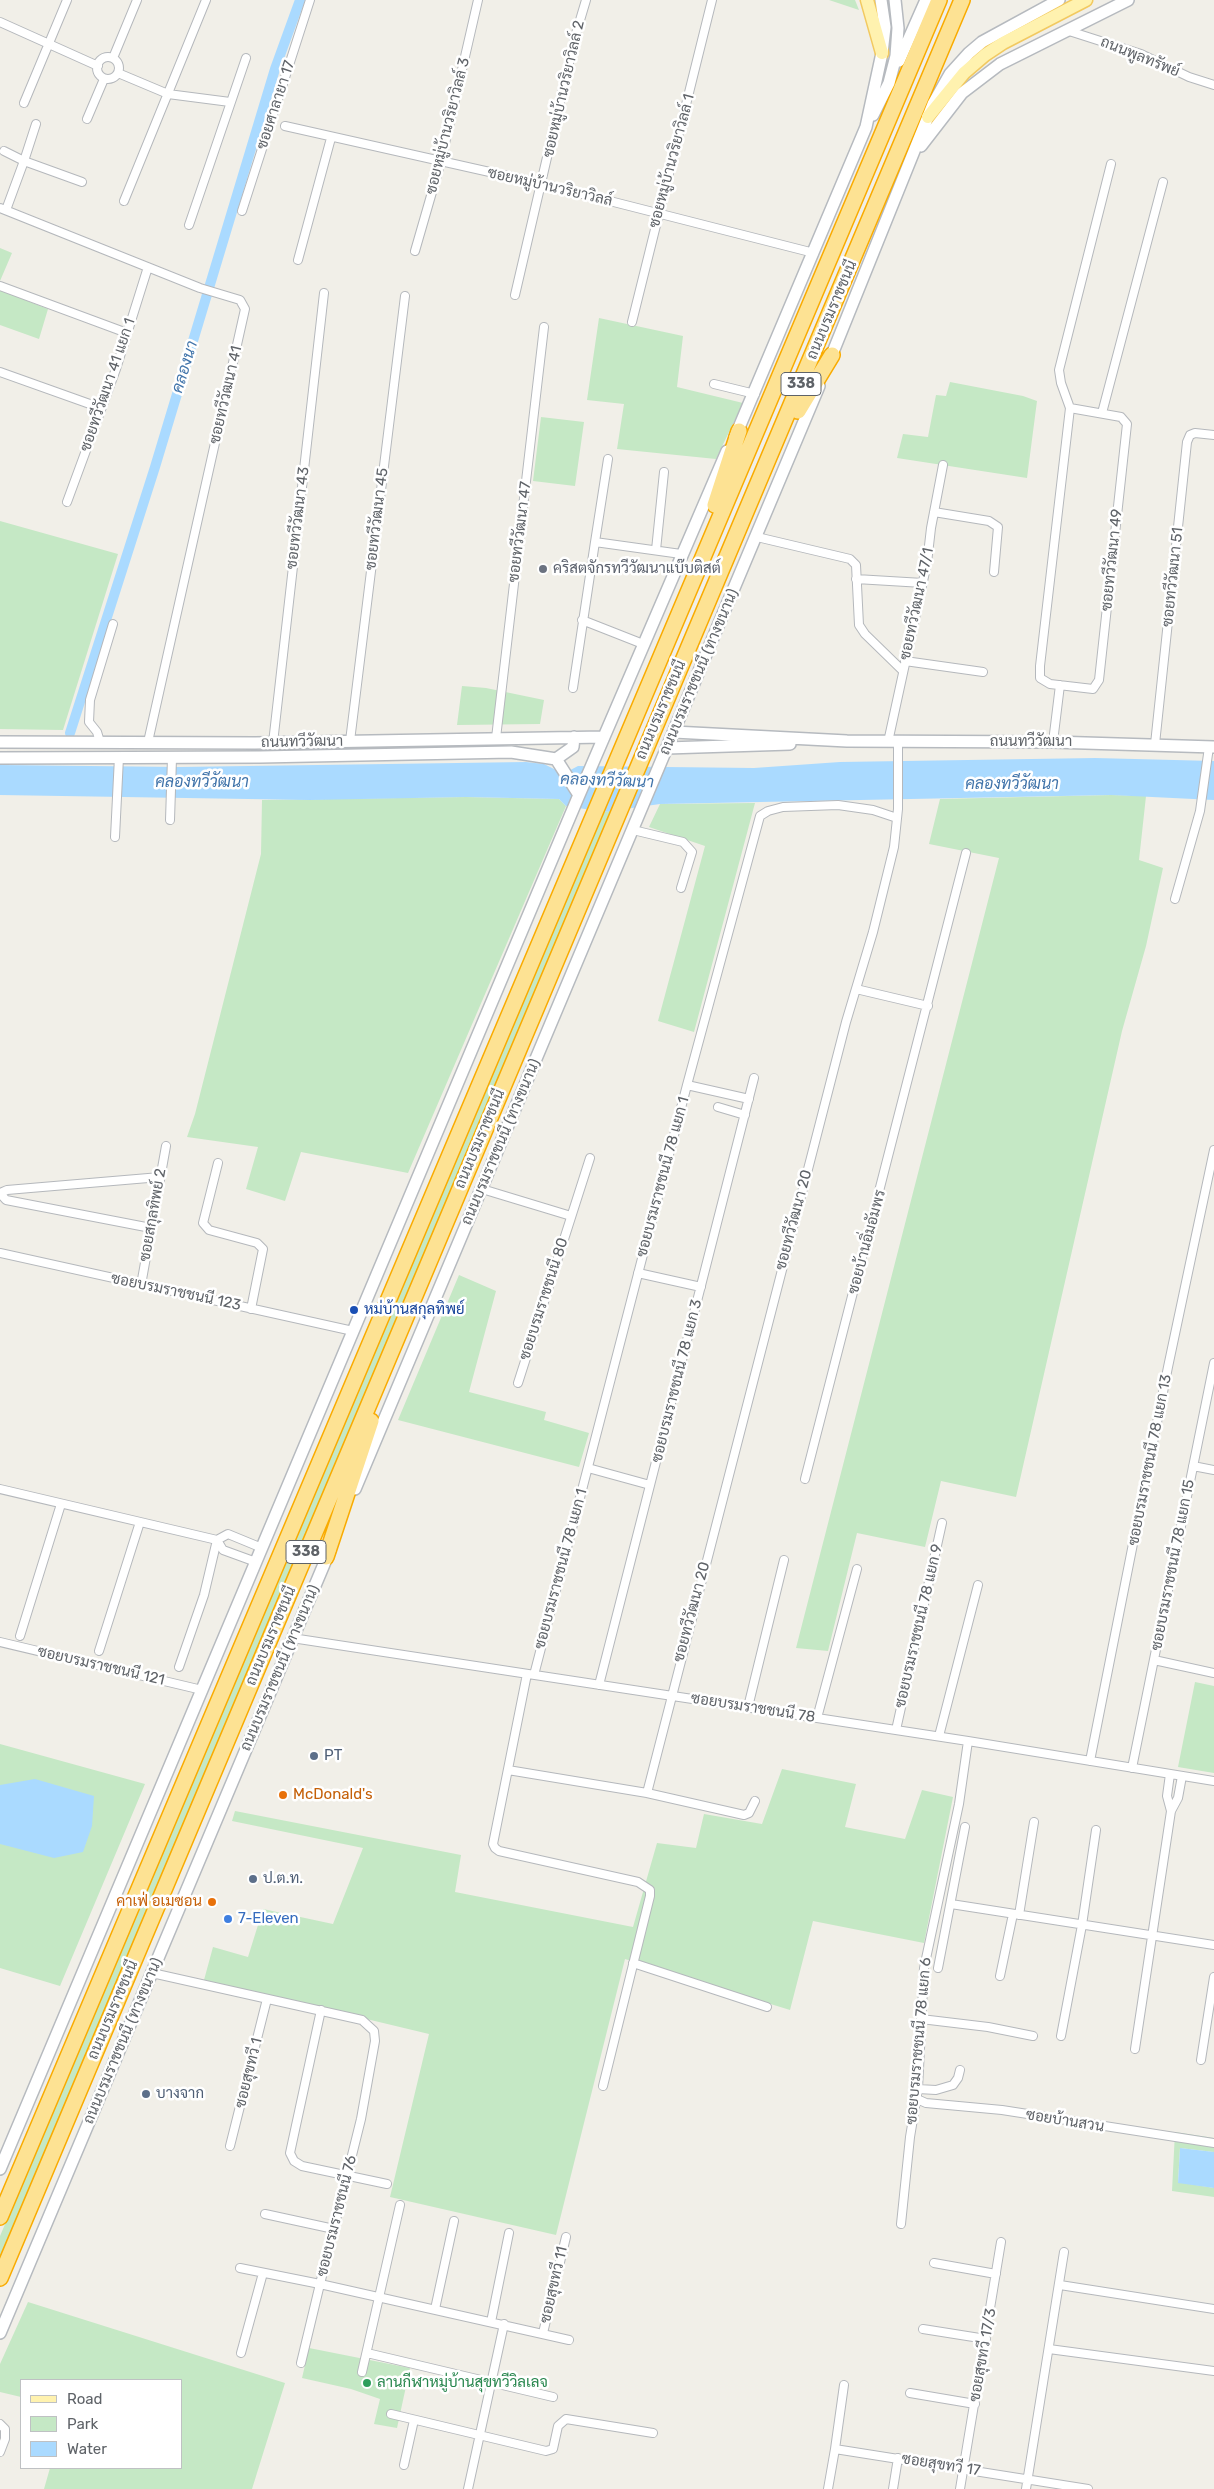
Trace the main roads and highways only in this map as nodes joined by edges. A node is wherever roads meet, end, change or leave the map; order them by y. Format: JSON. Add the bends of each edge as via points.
{"nodes":[{"id":1,"x":867,"y":0,"type":"edge"},
{"id":2,"x":881,"y":0,"type":"edge"},
{"id":3,"x":895,"y":0,"type":"edge"},
{"id":4,"x":926,"y":0,"type":"edge"},
{"id":5,"x":939,"y":0,"type":"edge"},
{"id":6,"x":962,"y":0,"type":"edge"},
{"id":7,"x":1059,"y":0,"type":"edge"},
{"id":8,"x":1086,"y":0,"type":"edge"},
{"id":9,"x":1128,"y":0,"type":"edge"},
{"id":10,"x":882,"y":53,"type":"junction"},
{"id":11,"x":889,"y":83,"type":"junction"},
{"id":12,"x":928,"y":117,"type":"junction"},
{"id":13,"x":866,"y":128,"type":"junction"},
{"id":14,"x":912,"y":160,"type":"junction"},
{"id":15,"x":832,"y":355,"type":"junction"},
{"id":16,"x":739,"y":431,"type":"junction"},
{"id":17,"x":770,"y":458,"type":"junction"},
{"id":18,"x":686,"y":597,"type":"junction"},
{"id":19,"x":674,"y":732,"type":"junction"},
{"id":20,"x":574,"y":737,"type":"junction"},
{"id":21,"x":604,"y":737,"type":"junction"},
{"id":22,"x":847,"y":741,"type":"junction"},
{"id":23,"x":0,"y":742,"type":"edge"},
{"id":24,"x":1211,"y":747,"type":"edge"},
{"id":25,"x":667,"y":748,"type":"junction"},
{"id":26,"x":0,"y":758,"type":"edge"},
{"id":27,"x":556,"y":759,"type":"junction"},
{"id":28,"x":579,"y":795,"type":"junction"},
{"id":29,"x":397,"y":1336,"type":"junction"},
{"id":30,"x":326,"y":1557,"type":"junction"},
{"id":31,"x":0,"y":2169,"type":"edge"},
{"id":32,"x":0,"y":2217,"type":"edge"},
{"id":33,"x":0,"y":2278,"type":"edge"},
{"id":34,"x":0,"y":2333,"type":"edge"}],
"edges":[{"from":1,"to":10,"type":"main road"},
{"from":2,"to":10,"type":"main road","via":[[885,27]]},
{"from":3,"to":11,"type":"main road","via":[[898,42]]},
{"from":4,"to":11,"type":"main road"},
{"from":5,"to":18,"type":"highway","name":"ถนนบรมราชชนนี","number":"338"},
{"from":6,"to":17,"type":"highway","name":"ถนนบรมราชชนนี","number":"338"},
{"from":7,"to":12,"type":"main road","name":"ถนนบรมราชชนนี (ทางขนาน)","via":[[969,52],[950,74]]},
{"from":8,"to":12,"type":"main road","via":[[985,55],[964,73]]},
{"from":9,"to":14,"type":"main road","via":[[1000,64],[974,82],[947,111]]},
{"from":10,"to":13,"type":"main road"},
{"from":11,"to":13,"type":"main road"},
{"from":12,"to":14,"type":"main road","name":"ถนนบรมราชชนนี (ทางขนาน)","number":"338"},
{"from":13,"to":16,"type":"main road"},
{"from":14,"to":15,"type":"main road","name":"ถนนบรมราชชนนี (ทางขนาน)","number":"338"},
{"from":15,"to":17,"type":"highway"},
{"from":15,"to":19,"type":"main road","name":"ถนนบรมราชชนนี (ทางขนาน)","number":"338"},
{"from":16,"to":18,"type":"highway"},
{"from":16,"to":21,"type":"main road","number":"338","via":[[723,459],[681,554]]},
{"from":17,"to":29,"type":"highway","name":"ถนนบรมราชชนนี","number":"338"},
{"from":18,"to":32,"type":"highway","name":"ถนนบรมราชชนนี","number":"338"},
{"from":19,"to":22,"type":"main road","name":"ถนนทวีวัฒนา"},
{"from":19,"to":25,"type":"main road","name":"ถนนบรมราชชนนี (ทางขนาน)","number":"338"},
{"from":20,"to":21,"type":"main road","name":"ถนนทวีวัฒนา"},
{"from":20,"to":23,"type":"main road","name":"ถนนทวีวัฒนา","via":[[273,743]]},
{"from":20,"to":27,"type":"main road","via":[[573,747]]},
{"from":21,"to":28,"type":"main road","number":"338"},
{"from":22,"to":24,"type":"main road","name":"ถนนทวีวัฒนา"},
{"from":22,"to":25,"type":"main road","name":"ถนนทวีวัฒนา"},
{"from":25,"to":30,"type":"main road","name":"ถนนบรมราชชนนี (ทางขนาน)","number":"338"},
{"from":26,"to":27,"type":"main road","name":"ถนนทวีวัฒนา","via":[[172,763],[511,752]]},
{"from":27,"to":28,"type":"main road"},
{"from":28,"to":31,"type":"main road","number":"338"},
{"from":29,"to":30,"type":"highway"},
{"from":29,"to":33,"type":"highway","name":"ถนนบรมราชชนนี","number":"338"},
{"from":30,"to":34,"type":"main road","name":"ถนนบรมราชชนนี (ทางขนาน)","number":"338"}]}
